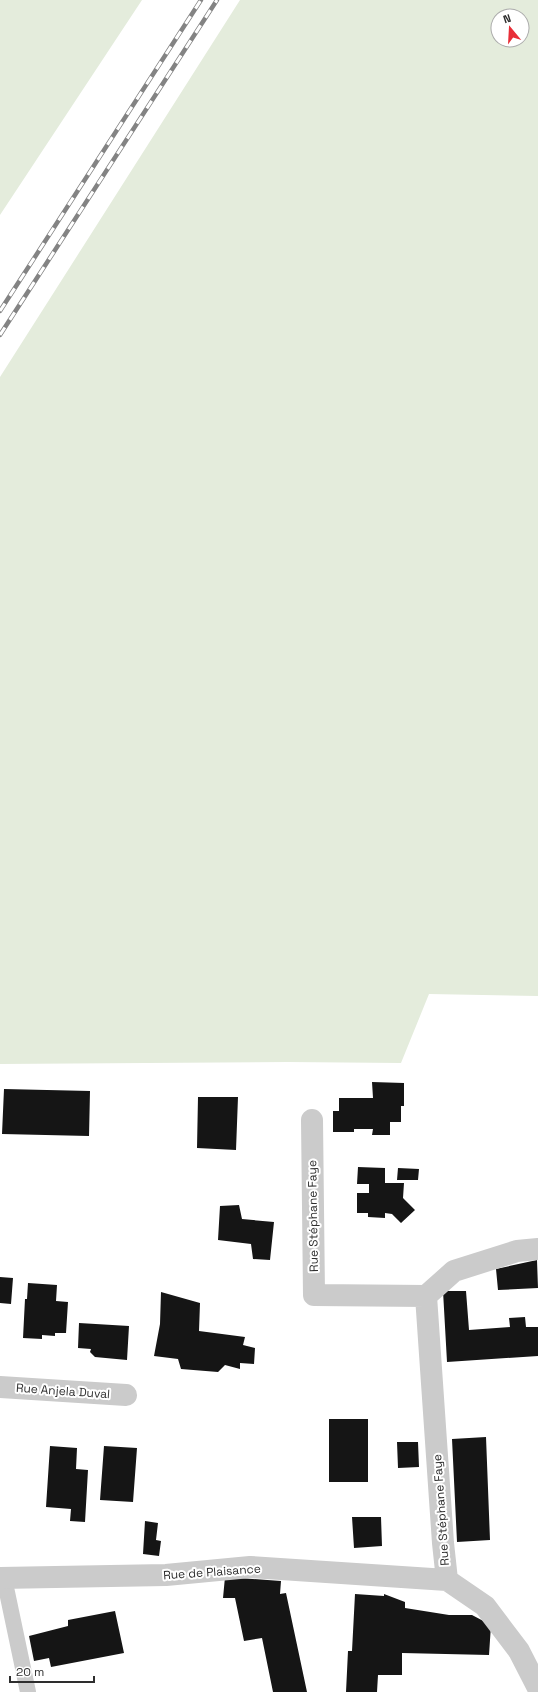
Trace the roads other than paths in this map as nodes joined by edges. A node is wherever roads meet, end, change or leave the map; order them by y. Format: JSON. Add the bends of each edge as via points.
{"nodes":[{"id":1,"x":312,"y":1120,"type":"dead end"},
{"id":2,"x":538,"y":1249,"type":"edge"},
{"id":3,"x":426,"y":1296,"type":"junction"},
{"id":4,"x":0,"y":1387,"type":"edge"},
{"id":5,"x":126,"y":1395,"type":"dead end"},
{"id":6,"x":2,"y":1578,"type":"edge"},
{"id":7,"x":447,"y":1580,"type":"junction"},
{"id":8,"x":538,"y":1688,"type":"edge"},
{"id":9,"x":28,"y":1692,"type":"edge"}],
"edges":[{"from":1,"to":3,"type":"street","name":"Rue Stéphane Faye","via":[[314,1296]]},
{"from":2,"to":3,"type":"street","via":[[518,1251],[454,1271]]},
{"from":3,"to":7,"type":"street","name":"Rue Stéphane Faye"},
{"from":4,"to":5,"type":"street","name":"Rue Anjela Duval"},
{"from":6,"to":7,"type":"street","name":"Rue de Plaisance","via":[[166,1575],[250,1567]]},
{"from":6,"to":9,"type":"lane"},
{"from":7,"to":8,"type":"street","name":"Rue Stéphane Faye","via":[[485,1606],[519,1651]]}]}
